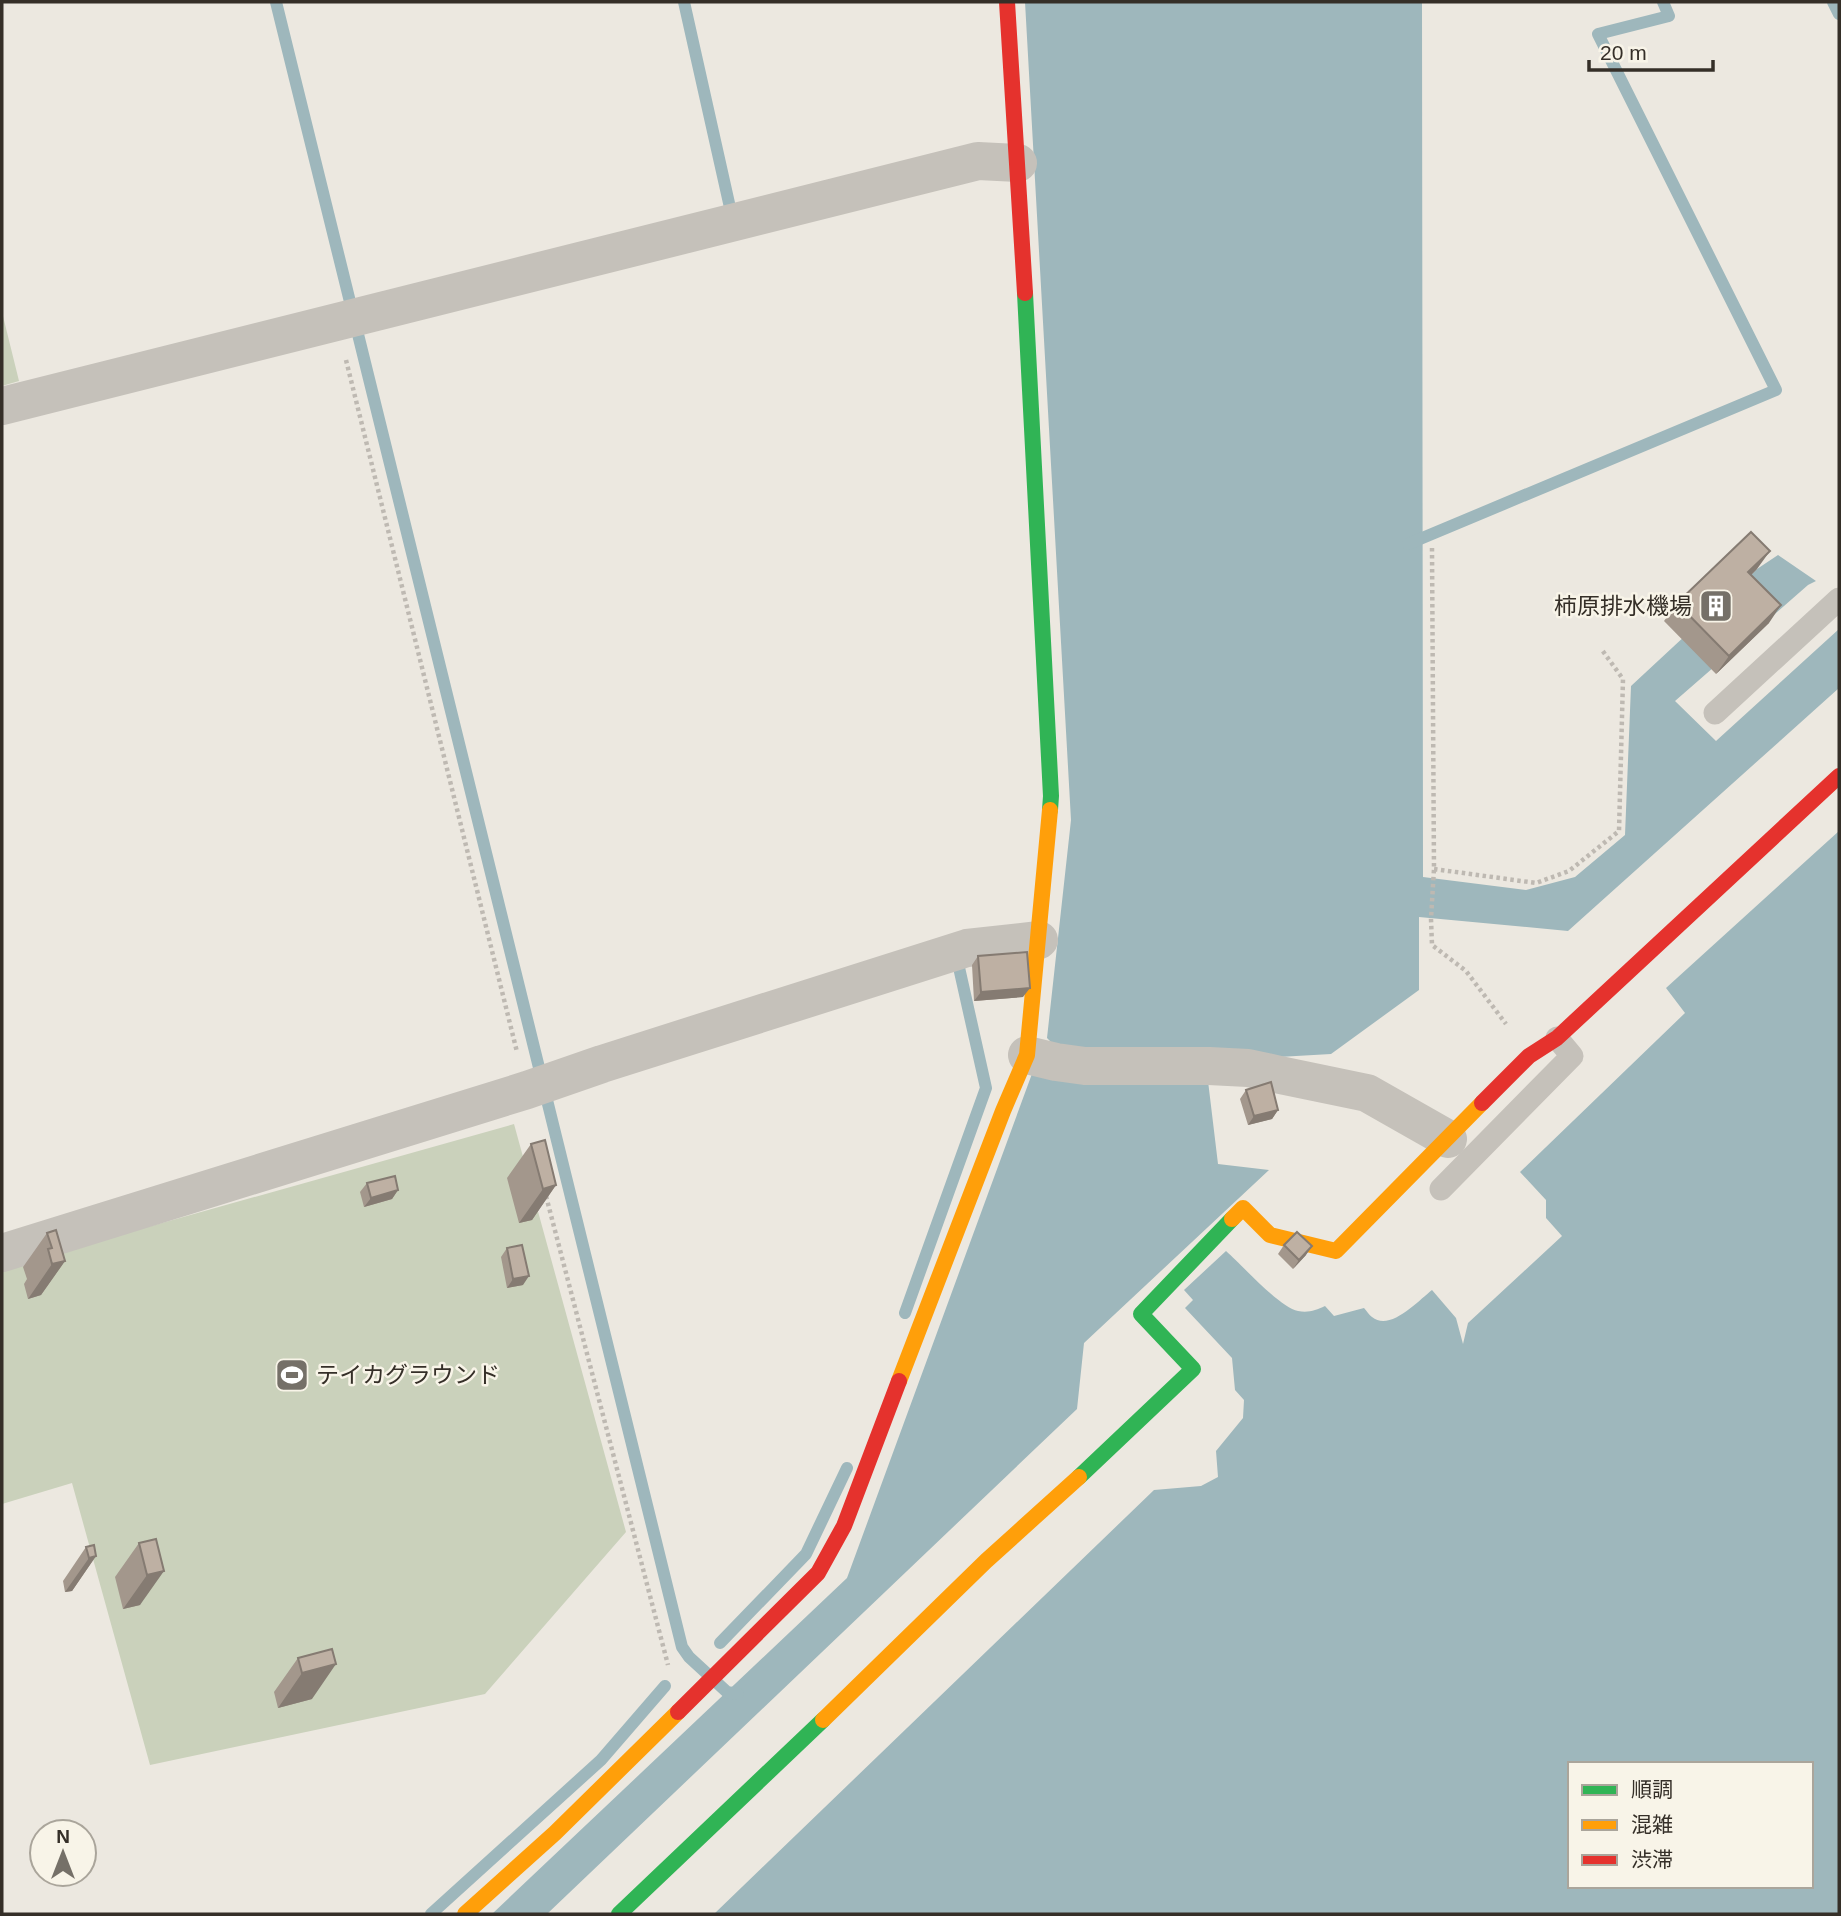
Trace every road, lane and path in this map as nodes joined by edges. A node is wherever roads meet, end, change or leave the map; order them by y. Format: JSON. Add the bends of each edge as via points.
{"nodes":[{"id":1,"x":1007,"y":2,"type":"edge"},
{"id":2,"x":1018,"y":163,"type":"junction"},
{"id":3,"x":349,"y":319,"type":"junction"},
{"id":4,"x":2,"y":406,"type":"edge"},
{"id":5,"x":1432,"y":548,"type":"dead end"},
{"id":6,"x":1839,"y":599,"type":"edge"},
{"id":7,"x":1602,"y":650,"type":"dead end"},
{"id":8,"x":1715,"y":713,"type":"dead end"},
{"id":9,"x":1839,"y":776,"type":"edge"},
{"id":10,"x":1434,"y":869,"type":"junction"},
{"id":11,"x":1039,"y":940,"type":"junction"},
{"id":12,"x":1557,"y":1038,"type":"junction"},
{"id":13,"x":1027,"y":1055,"type":"junction"},
{"id":14,"x":1529,"y":1056,"type":"junction"},
{"id":15,"x":534,"y":1077,"type":"junction"},
{"id":16,"x":1448,"y":1139,"type":"junction"},
{"id":17,"x":544,"y":1185,"type":"edge"},
{"id":18,"x":1441,"y":1189,"type":"dead end"},
{"id":19,"x":2,"y":1253,"type":"edge"},
{"id":20,"x":698,"y":1690,"type":"junction"},
{"id":21,"x":465,"y":1914,"type":"edge"},
{"id":22,"x":618,"y":1914,"type":"edge"}],
"edges":[{"from":1,"to":2,"type":"street"},
{"from":2,"to":3,"type":"street","via":[[978,161]]},
{"from":2,"to":11,"type":"street","via":[[1051,796]]},
{"from":3,"to":4,"type":"street"},
{"from":3,"to":15,"type":"path"},
{"from":5,"to":10,"type":"path"},
{"from":6,"to":8,"type":"lane"},
{"from":7,"to":10,"type":"path","via":[[1623,679],[1619,831],[1569,871],[1536,883]]},
{"from":9,"to":12,"type":"street"},
{"from":10,"to":14,"type":"path","via":[[1432,946],[1466,971]]},
{"from":11,"to":13,"type":"street"},
{"from":11,"to":15,"type":"street","via":[[967,947],[615,1059]]},
{"from":12,"to":14,"type":"street"},
{"from":12,"to":18,"type":"lane","via":[[1572,1056]]},
{"from":13,"to":16,"type":"street","via":[[1085,1066],[1248,1068],[1367,1093]]},
{"from":13,"to":20,"type":"street","via":[[844,1526],[818,1573]]},
{"from":14,"to":16,"type":"street"},
{"from":15,"to":19,"type":"street"},
{"from":16,"to":22,"type":"street","via":[[1336,1251],[1270,1235],[1243,1208],[1142,1314],[1193,1369]]},
{"from":17,"to":20,"type":"path","via":[[666,1663]]},
{"from":20,"to":21,"type":"street","via":[[555,1833]]}]}
